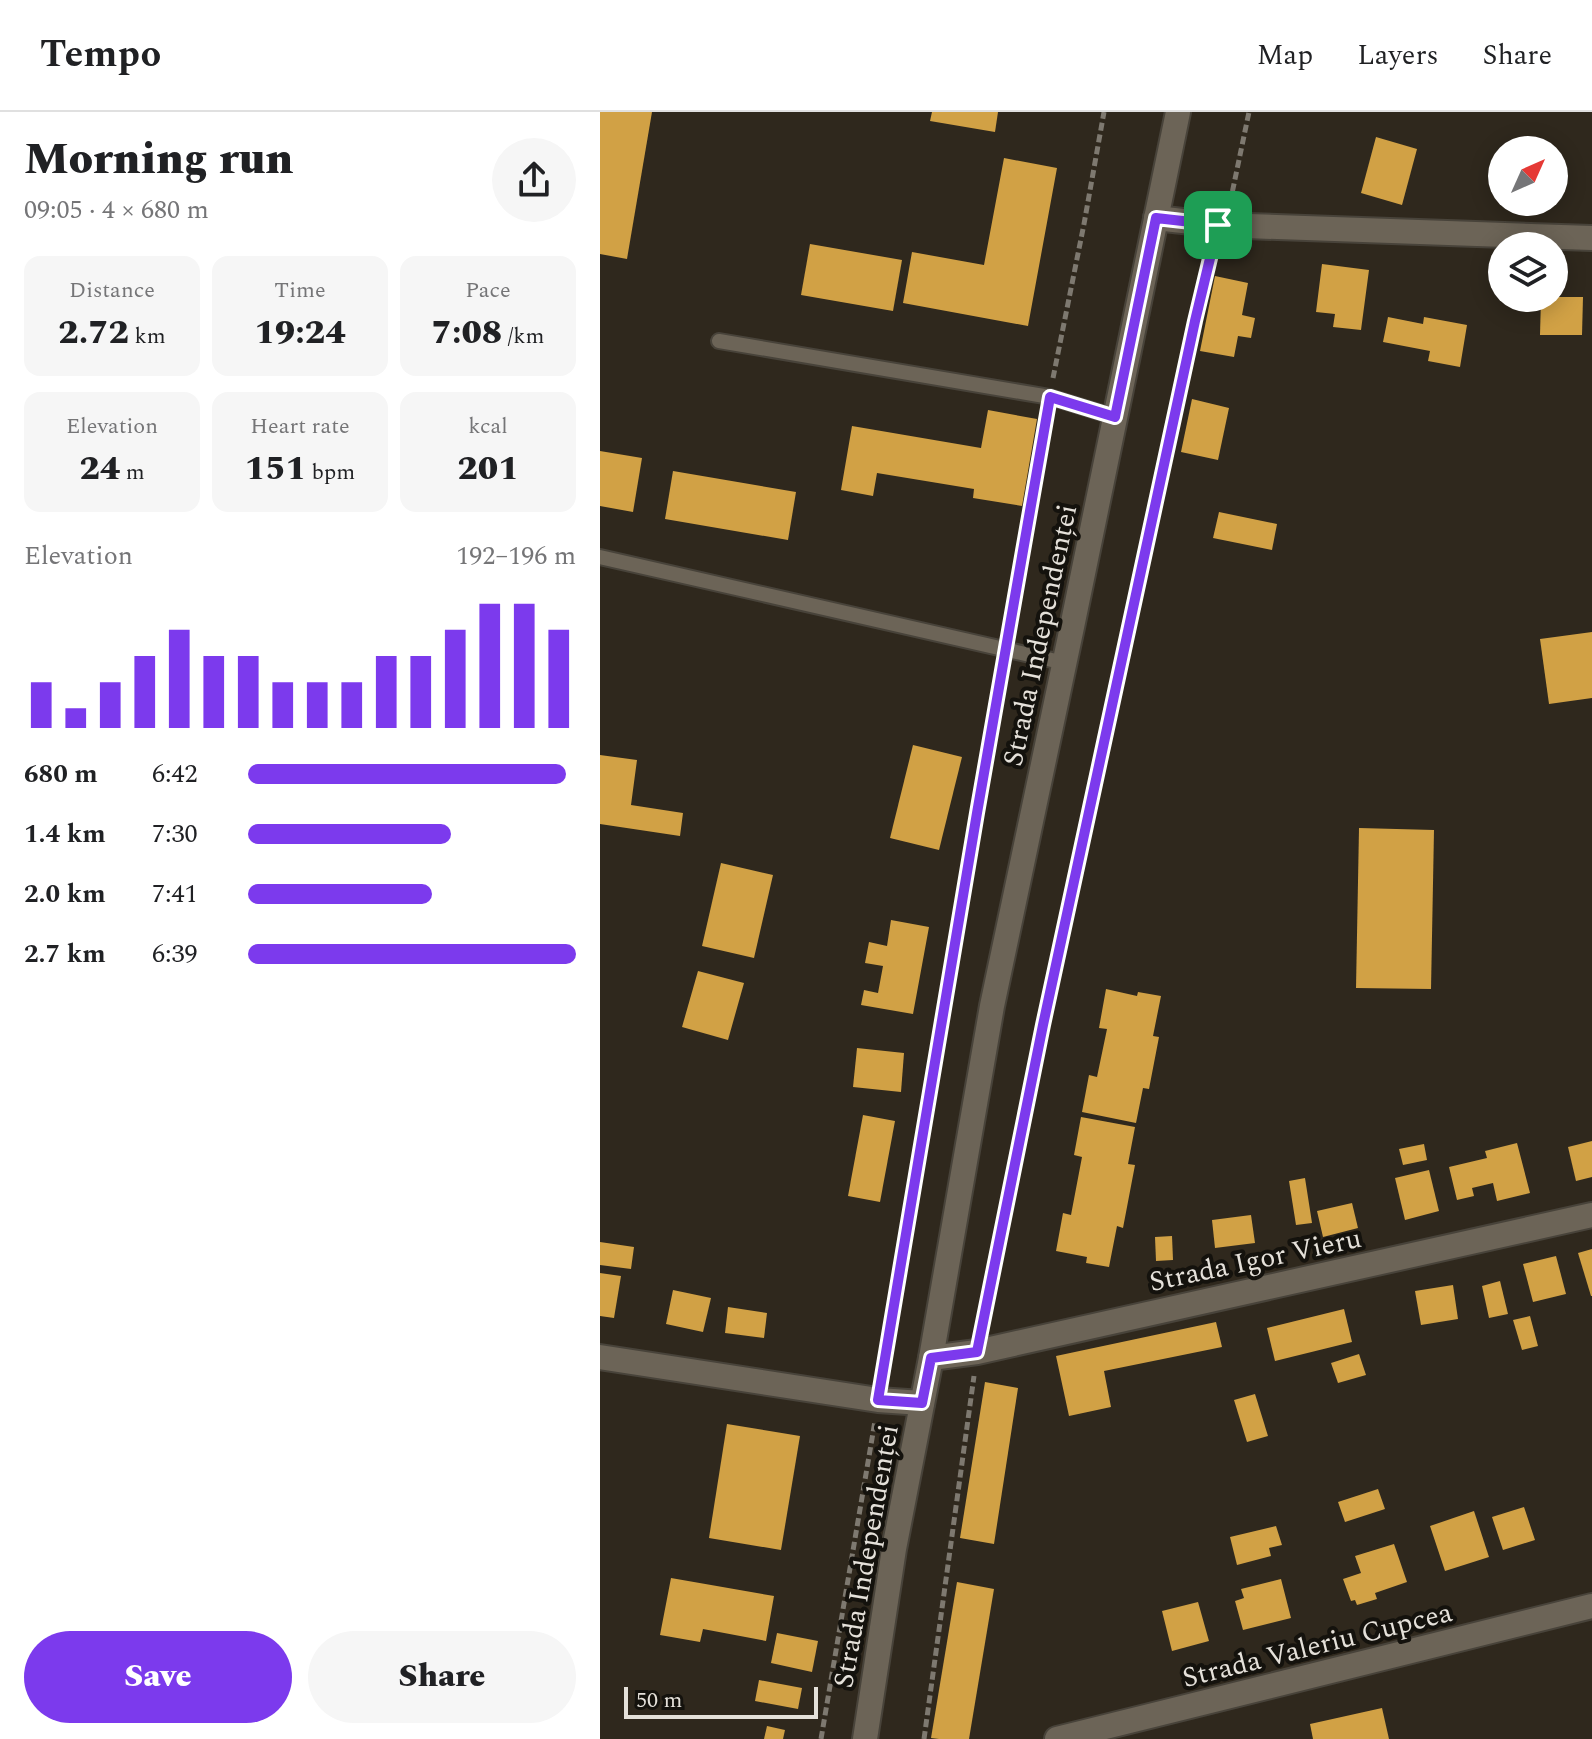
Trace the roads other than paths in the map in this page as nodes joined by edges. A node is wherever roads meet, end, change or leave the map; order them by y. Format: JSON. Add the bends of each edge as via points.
{"nodes":[{"id":1,"x":1178,"y":112,"type":"edge"},
{"id":2,"x":1156,"y":218,"type":"junction"},
{"id":3,"x":1592,"y":238,"type":"edge"},
{"id":4,"x":719,"y":341,"type":"dead end"},
{"id":5,"x":1115,"y":417,"type":"junction"},
{"id":6,"x":600,"y":557,"type":"edge"},
{"id":7,"x":1065,"y":663,"type":"junction"},
{"id":8,"x":1592,"y":1215,"type":"edge"},
{"id":9,"x":600,"y":1357,"type":"edge"},
{"id":10,"x":931,"y":1358,"type":"junction"},
{"id":11,"x":922,"y":1403,"type":"junction"},
{"id":12,"x":1592,"y":1606,"type":"edge"},
{"id":13,"x":865,"y":1739,"type":"edge"},
{"id":14,"x":1057,"y":1739,"type":"edge"}],
"edges":[{"from":1,"to":2,"type":"street","name":"Strada Independenței"},
{"from":2,"to":3,"type":"street","via":[[1218,225]]},
{"from":2,"to":5,"type":"street","name":"Strada Independenței"},
{"from":4,"to":5,"type":"lane","via":[[1050,397]]},
{"from":5,"to":7,"type":"street","name":"Strada Independenței"},
{"from":6,"to":7,"type":"lane"},
{"from":7,"to":10,"type":"street","name":"Strada Independenței","via":[[992,1006]]},
{"from":8,"to":10,"type":"street","name":"Strada Igor Vieru"},
{"from":9,"to":11,"type":"street"},
{"from":10,"to":11,"type":"street","name":"Strada Independenței"},
{"from":11,"to":13,"type":"street","name":"Strada Independenței"},
{"from":12,"to":14,"type":"street","name":"Strada Valeriu Cupcea"}]}
